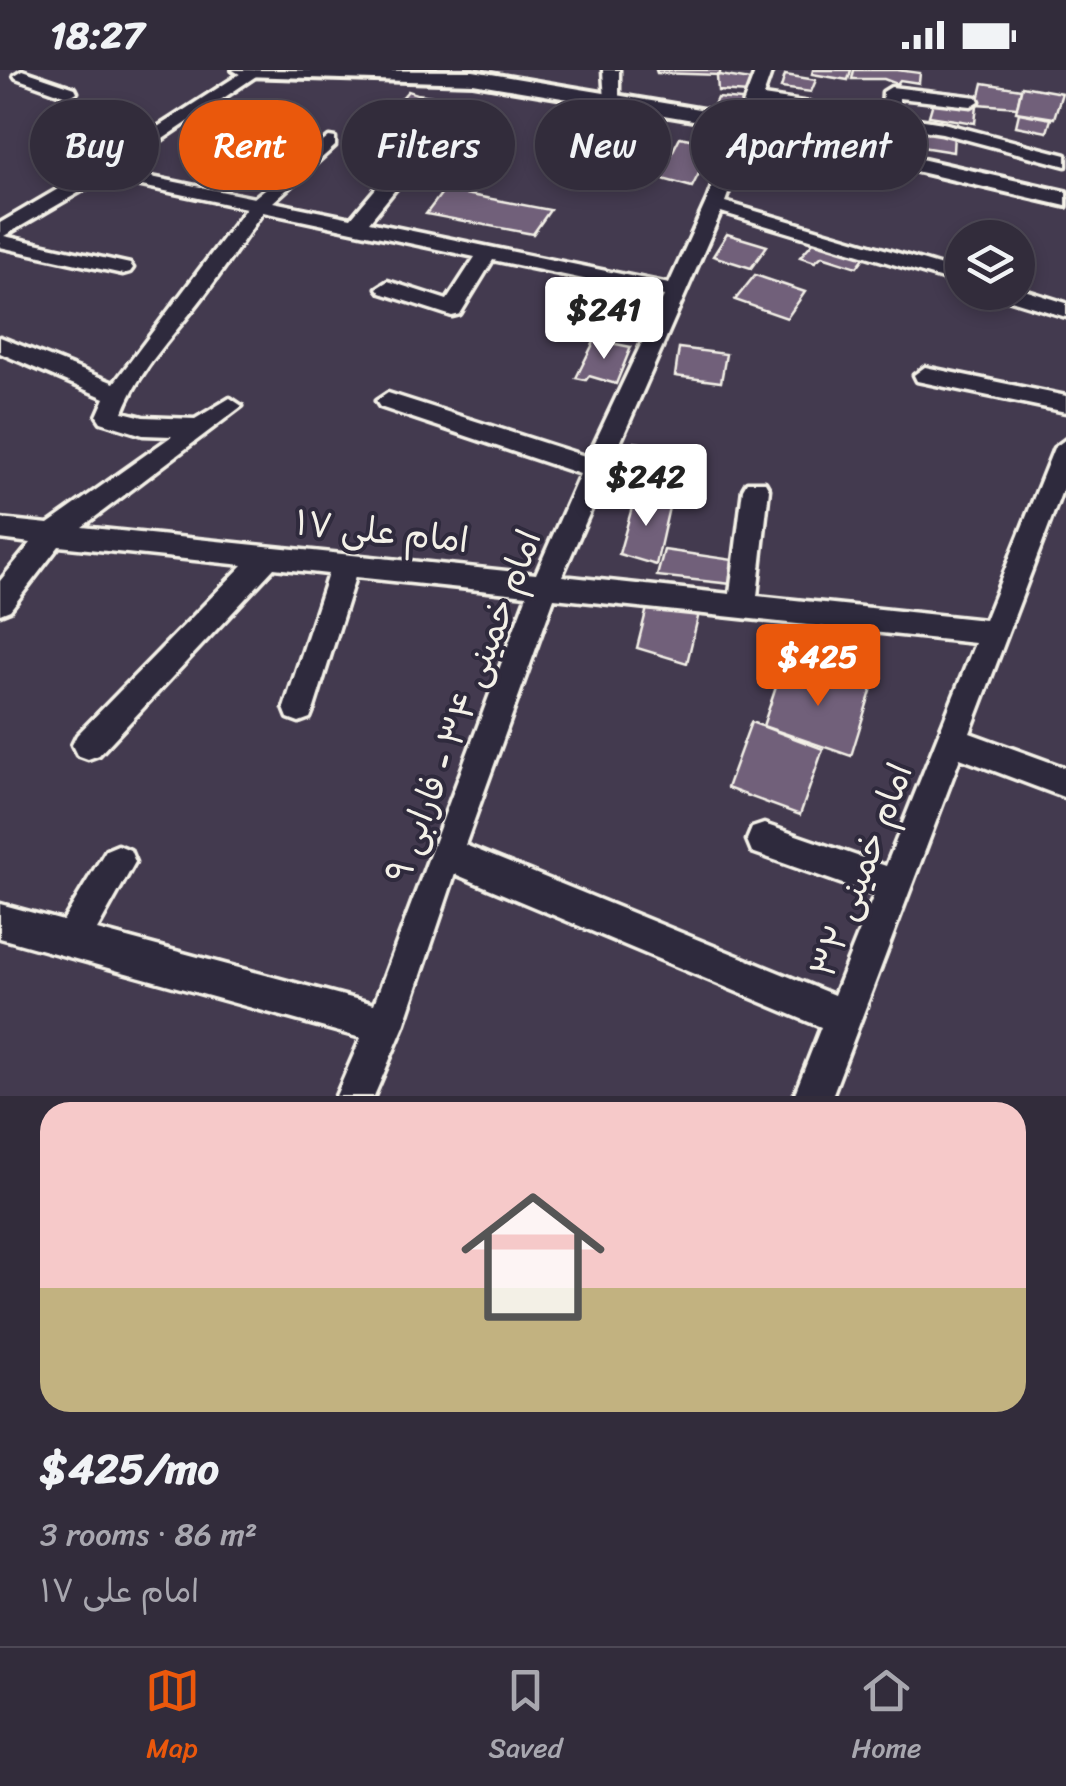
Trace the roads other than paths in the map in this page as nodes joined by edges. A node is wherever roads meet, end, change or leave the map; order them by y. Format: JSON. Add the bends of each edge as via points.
{"nodes":[{"id":1,"x":611,"y":70,"type":"edge"},
{"id":2,"x":764,"y":70,"type":"edge"},
{"id":3,"x":248,"y":71,"type":"edge"},
{"id":4,"x":473,"y":74,"type":"edge"},
{"id":5,"x":21,"y":76,"type":"edge"},
{"id":6,"x":69,"y":92,"type":"dead end"},
{"id":7,"x":608,"y":100,"type":"edge"},
{"id":8,"x":613,"y":100,"type":"edge"},
{"id":9,"x":755,"y":100,"type":"edge"},
{"id":10,"x":891,"y":100,"type":"edge"},
{"id":11,"x":971,"y":101,"type":"dead end"},
{"id":12,"x":927,"y":125,"type":"edge"},
{"id":13,"x":159,"y":132,"type":"edge"},
{"id":14,"x":330,"y":142,"type":"dead end"},
{"id":15,"x":927,"y":161,"type":"edge"},
{"id":16,"x":1066,"y":161,"type":"edge"},
{"id":17,"x":159,"y":184,"type":"edge"},
{"id":18,"x":70,"y":190,"type":"edge"},
{"id":19,"x":384,"y":190,"type":"edge"},
{"id":20,"x":719,"y":190,"type":"edge"},
{"id":21,"x":1066,"y":199,"type":"edge"},
{"id":22,"x":713,"y":204,"type":"junction"},
{"id":23,"x":258,"y":205,"type":"junction"},
{"id":24,"x":356,"y":225,"type":"junction"},
{"id":25,"x":2,"y":230,"type":"edge"},
{"id":26,"x":487,"y":253,"type":"junction"},
{"id":27,"x":123,"y":268,"type":"dead end"},
{"id":28,"x":945,"y":274,"type":"edge"},
{"id":29,"x":388,"y":288,"type":"dead end"},
{"id":30,"x":674,"y":292,"type":"junction"},
{"id":31,"x":1035,"y":300,"type":"edge"},
{"id":32,"x":1066,"y":310,"type":"edge"},
{"id":33,"x":0,"y":344,"type":"edge"},
{"id":34,"x":925,"y":376,"type":"dead end"},
{"id":35,"x":118,"y":394,"type":"junction"},
{"id":36,"x":388,"y":402,"type":"dead end"},
{"id":37,"x":1066,"y":404,"type":"edge"},
{"id":38,"x":230,"y":406,"type":"dead end"},
{"id":39,"x":199,"y":428,"type":"junction"},
{"id":40,"x":1066,"y":448,"type":"edge"},
{"id":41,"x":595,"y":469,"type":"junction"},
{"id":42,"x":756,"y":489,"type":"dead end"},
{"id":43,"x":0,"y":529,"type":"edge"},
{"id":44,"x":52,"y":534,"type":"junction"},
{"id":45,"x":268,"y":557,"type":"junction"},
{"id":46,"x":346,"y":565,"type":"junction"},
{"id":47,"x":544,"y":586,"type":"junction"},
{"id":48,"x":0,"y":602,"type":"edge"},
{"id":49,"x":742,"y":606,"type":"junction"},
{"id":50,"x":994,"y":633,"type":"junction"},
{"id":51,"x":299,"y":708,"type":"dead end"},
{"id":52,"x":952,"y":741,"type":"junction"},
{"id":53,"x":88,"y":745,"type":"dead end"},
{"id":54,"x":1066,"y":784,"type":"edge"},
{"id":55,"x":764,"y":840,"type":"dead end"},
{"id":56,"x":447,"y":854,"type":"junction"},
{"id":57,"x":118,"y":862,"type":"dead end"},
{"id":58,"x":896,"y":886,"type":"junction"},
{"id":59,"x":0,"y":922,"type":"edge"},
{"id":60,"x":72,"y":941,"type":"junction"},
{"id":61,"x":844,"y":1018,"type":"junction"},
{"id":62,"x":385,"y":1026,"type":"junction"},
{"id":63,"x":356,"y":1096,"type":"edge"},
{"id":64,"x":813,"y":1096,"type":"edge"}],
"edges":[{"from":1,"to":8,"type":"street"},
{"from":2,"to":9,"type":"street","name":"امام خمینی ۳۴ - فارابی ۹"},
{"from":3,"to":4,"type":"street"},
{"from":3,"to":13,"type":"street"},
{"from":4,"to":7,"type":"street"},
{"from":5,"to":6,"type":"street"},
{"from":10,"to":11,"type":"street","via":[[891,92]]},
{"from":12,"to":16,"type":"street"},
{"from":14,"to":23,"type":"street"},
{"from":15,"to":21,"type":"street"},
{"from":17,"to":23,"type":"street"},
{"from":18,"to":25,"type":"street"},
{"from":19,"to":24,"type":"street"},
{"from":20,"to":22,"type":"street","name":"امام خمینی ۳۴ - فارابی ۹"},
{"from":22,"to":28,"type":"street"},
{"from":22,"to":30,"type":"street","name":"امام خمینی ۳۴ - فارابی ۹"},
{"from":23,"to":24,"type":"street"},
{"from":23,"to":35,"type":"street"},
{"from":24,"to":26,"type":"street"},
{"from":25,"to":27,"type":"street"},
{"from":26,"to":29,"type":"street","via":[[452,310]]},
{"from":26,"to":30,"type":"street"},
{"from":30,"to":41,"type":"street","name":"امام خمینی ۳۴ - فارابی ۹"},
{"from":31,"to":32,"type":"street"},
{"from":33,"to":35,"type":"street"},
{"from":34,"to":37,"type":"street"},
{"from":35,"to":39,"type":"street","via":[[109,416],[142,426]]},
{"from":36,"to":41,"type":"street"},
{"from":38,"to":39,"type":"street"},
{"from":39,"to":44,"type":"street"},
{"from":40,"to":50,"type":"street","name":"امام خمینی ۳۲"},
{"from":41,"to":47,"type":"street","name":"امام خمینی ۳۴ - فارابی ۹"},
{"from":42,"to":49,"type":"street"},
{"from":43,"to":44,"type":"street","name":"امام علی ۱۷"},
{"from":44,"to":45,"type":"street","name":"امام علی ۱۷"},
{"from":44,"to":48,"type":"street"},
{"from":45,"to":46,"type":"street","name":"امام علی ۱۷"},
{"from":45,"to":53,"type":"street"},
{"from":46,"to":47,"type":"street","name":"امام علی ۱۷"},
{"from":46,"to":51,"type":"street"},
{"from":47,"to":49,"type":"street","name":"امام علی ۱۷"},
{"from":47,"to":56,"type":"street","name":"امام خمینی ۳۴ - فارابی ۹"},
{"from":49,"to":50,"type":"street","name":"امام علی ۱۷"},
{"from":50,"to":52,"type":"street","name":"امام خمینی ۳۲"},
{"from":52,"to":54,"type":"street"},
{"from":52,"to":58,"type":"street","name":"امام خمینی ۳۲"},
{"from":55,"to":58,"type":"street"},
{"from":56,"to":61,"type":"street"},
{"from":56,"to":62,"type":"street","name":"امام خمینی ۳۴ - فارابی ۹"},
{"from":57,"to":60,"type":"street"},
{"from":58,"to":61,"type":"street","name":"امام خمینی ۳۲"},
{"from":59,"to":60,"type":"street"},
{"from":60,"to":62,"type":"street"},
{"from":61,"to":64,"type":"street","name":"امام خمینی ۳۲"},
{"from":62,"to":63,"type":"street","name":"امام خمینی ۳۴ - فارابی ۹"}]}
